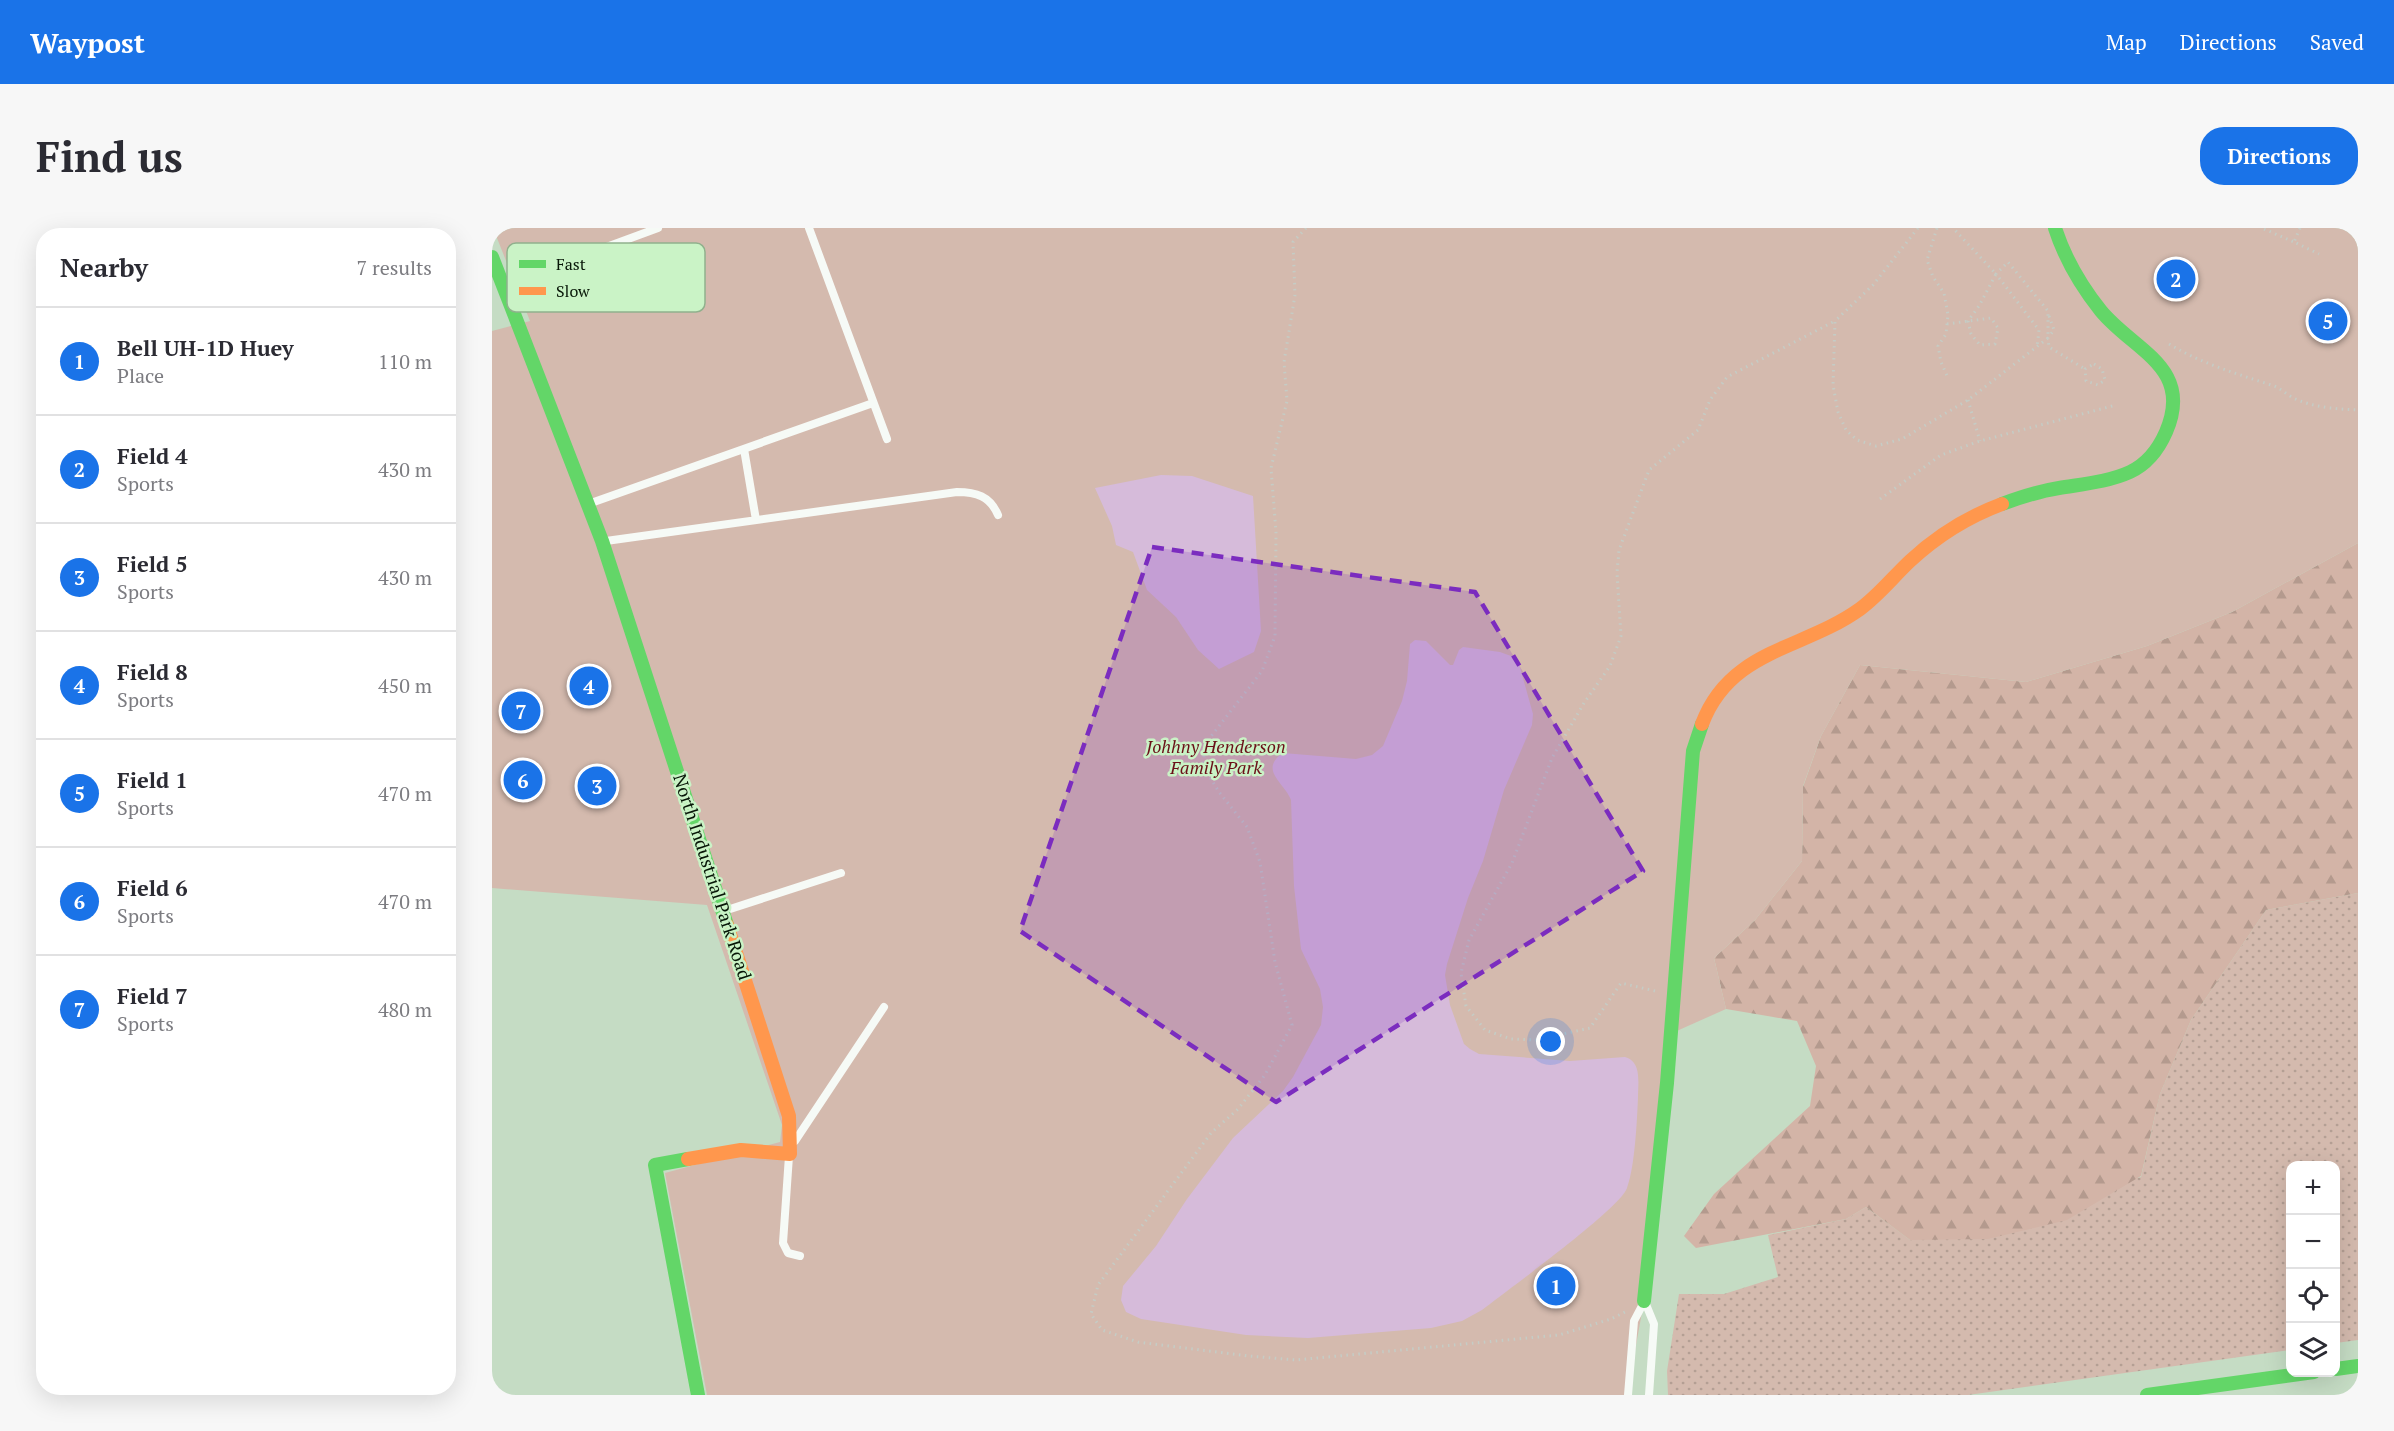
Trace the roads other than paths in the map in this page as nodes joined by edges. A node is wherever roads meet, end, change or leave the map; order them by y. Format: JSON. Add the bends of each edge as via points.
{"nodes":[{"id":1,"x":657,"y":228,"type":"edge"},
{"id":2,"x":809,"y":228,"type":"edge"},
{"id":3,"x":2055,"y":228,"type":"edge"},
{"id":4,"x":616,"y":243,"type":"edge"},
{"id":5,"x":492,"y":257,"type":"edge"},
{"id":6,"x":507,"y":284,"type":"edge"},
{"id":7,"x":503,"y":285,"type":"junction"},
{"id":8,"x":507,"y":295,"type":"edge"},
{"id":9,"x":513,"y":312,"type":"edge"},
{"id":10,"x":873,"y":403,"type":"junction"},
{"id":11,"x":886,"y":439,"type":"dead end"},
{"id":12,"x":744,"y":449,"type":"junction"},
{"id":13,"x":588,"y":504,"type":"junction"},
{"id":14,"x":998,"y":515,"type":"dead end"},
{"id":15,"x":756,"y":520,"type":"junction"},
{"id":16,"x":602,"y":541,"type":"junction"},
{"id":17,"x":842,"y":873,"type":"dead end"},
{"id":18,"x":723,"y":911,"type":"junction"},
{"id":19,"x":884,"y":1006,"type":"dead end"},
{"id":20,"x":790,"y":1152,"type":"junction"},
{"id":21,"x":800,"y":1256,"type":"dead end"},
{"id":22,"x":1644,"y":1301,"type":"junction"},
{"id":23,"x":2358,"y":1366,"type":"edge"},
{"id":24,"x":2340,"y":1368,"type":"edge"},
{"id":25,"x":2286,"y":1376,"type":"edge"},
{"id":26,"x":698,"y":1395,"type":"edge"},
{"id":27,"x":1628,"y":1395,"type":"edge"},
{"id":28,"x":1649,"y":1395,"type":"edge"},
{"id":29,"x":2146,"y":1395,"type":"edge"}],
"edges":[{"from":1,"to":4,"type":"lane"},
{"from":2,"to":10,"type":"lane"},
{"from":3,"to":22,"type":"street","via":[[2070,264],[2090,296],[2114,324],[2158,362],[2169,378],[2172,417],[2154,452],[2139,467],[2121,475],[2013,500],[1947,531],[1849,617],[1766,655],[1736,674],[1704,718],[1693,752]]},
{"from":5,"to":7,"type":"street","name":"North Industrial Park Road"},
{"from":6,"to":7,"type":"lane"},
{"from":7,"to":8,"type":"street","name":"North Industrial Park Road"},
{"from":9,"to":13,"type":"street","name":"North Industrial Park Road"},
{"from":10,"to":11,"type":"lane"},
{"from":10,"to":12,"type":"lane"},
{"from":12,"to":13,"type":"lane"},
{"from":12,"to":15,"type":"lane"},
{"from":13,"to":16,"type":"street","name":"North Industrial Park Road"},
{"from":14,"to":15,"type":"lane","via":[[984,496],[957,492]]},
{"from":15,"to":16,"type":"lane"},
{"from":16,"to":18,"type":"street","name":"North Industrial Park Road"},
{"from":17,"to":18,"type":"lane"},
{"from":18,"to":20,"type":"street","name":"North Industrial Park Road","via":[[789,1116]]},
{"from":19,"to":20,"type":"lane"},
{"from":20,"to":21,"type":"lane","via":[[783,1243],[788,1253]]},
{"from":20,"to":26,"type":"street","via":[[741,1150],[655,1165]]},
{"from":22,"to":27,"type":"lane","via":[[1634,1321]]},
{"from":22,"to":28,"type":"lane","via":[[1654,1324]]},
{"from":23,"to":24,"type":"street"},
{"from":25,"to":29,"type":"street"}]}
